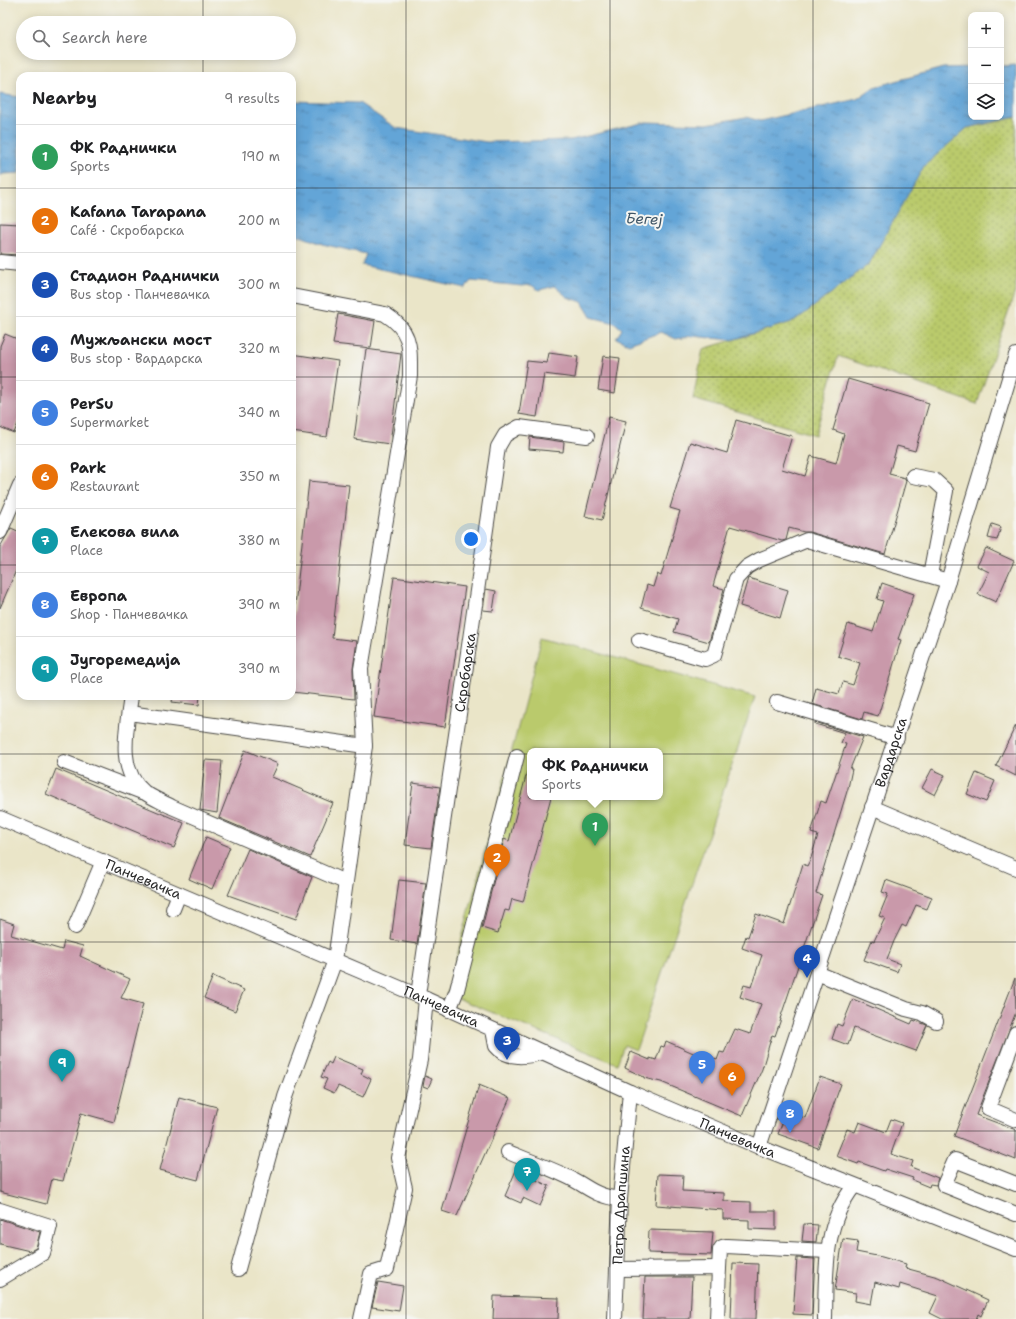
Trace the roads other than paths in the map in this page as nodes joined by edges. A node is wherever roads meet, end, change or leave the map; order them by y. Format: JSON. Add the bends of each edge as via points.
{"nodes":[{"id":1,"x":0,"y":262,"type":"edge"},
{"id":2,"x":16,"y":264,"type":"edge"},
{"id":3,"x":296,"y":297,"type":"edge"},
{"id":4,"x":1016,"y":355,"type":"edge"},
{"id":5,"x":587,"y":436,"type":"dead end"},
{"id":6,"x":913,"y":476,"type":"dead end"},
{"id":7,"x":16,"y":494,"type":"edge"},
{"id":8,"x":0,"y":532,"type":"edge"},
{"id":9,"x":930,"y":575,"type":"junction"},
{"id":10,"x":948,"y":581,"type":"junction"},
{"id":11,"x":639,"y":640,"type":"dead end"},
{"id":12,"x":131,"y":700,"type":"edge"},
{"id":13,"x":777,"y":702,"type":"dead end"},
{"id":14,"x":129,"y":713,"type":"junction"},
{"id":15,"x":897,"y":738,"type":"junction"},
{"id":16,"x":365,"y":746,"type":"junction"},
{"id":17,"x":518,"y":756,"type":"dead end"},
{"id":18,"x":64,"y":762,"type":"dead end"},
{"id":19,"x":145,"y":793,"type":"junction"},
{"id":20,"x":872,"y":807,"type":"junction"},
{"id":21,"x":0,"y":818,"type":"edge"},
{"id":22,"x":103,"y":861,"type":"junction"},
{"id":23,"x":1016,"y":868,"type":"edge"},
{"id":24,"x":345,"y":882,"type":"junction"},
{"id":25,"x":179,"y":894,"type":"junction"},
{"id":26,"x":173,"y":909,"type":"dead end"},
{"id":27,"x":75,"y":927,"type":"dead end"},
{"id":28,"x":335,"y":960,"type":"junction"},
{"id":29,"x":817,"y":973,"type":"junction"},
{"id":30,"x":422,"y":997,"type":"junction"},
{"id":31,"x":449,"y":1010,"type":"junction"},
{"id":32,"x":936,"y":1021,"type":"dead end"},
{"id":33,"x":1016,"y":1032,"type":"edge"},
{"id":34,"x":630,"y":1092,"type":"junction"},
{"id":35,"x":1016,"y":1120,"type":"edge"},
{"id":36,"x":759,"y":1147,"type":"junction"},
{"id":37,"x":508,"y":1152,"type":"dead end"},
{"id":38,"x":1016,"y":1184,"type":"edge"},
{"id":39,"x":854,"y":1186,"type":"junction"},
{"id":40,"x":620,"y":1199,"type":"junction"},
{"id":41,"x":0,"y":1210,"type":"edge"},
{"id":42,"x":1016,"y":1214,"type":"edge"},
{"id":43,"x":1016,"y":1249,"type":"edge"},
{"id":44,"x":827,"y":1251,"type":"junction"},
{"id":45,"x":718,"y":1268,"type":"junction"},
{"id":46,"x":238,"y":1269,"type":"dead end"},
{"id":47,"x":617,"y":1269,"type":"junction"},
{"id":48,"x":0,"y":1280,"type":"edge"},
{"id":49,"x":361,"y":1319,"type":"edge"},
{"id":50,"x":615,"y":1319,"type":"edge"},
{"id":51,"x":717,"y":1319,"type":"edge"},
{"id":52,"x":825,"y":1319,"type":"edge"}],
"edges":[{"from":1,"to":2,"type":"street"},
{"from":3,"to":16,"type":"street","via":[[385,314],[398,322],[406,333],[410,348],[410,376],[361,669]]},
{"from":4,"to":10,"type":"street","name":"Вардарска"},
{"from":5,"to":30,"type":"street","name":"Скробарска","via":[[520,427],[505,435],[498,447]]},
{"from":6,"to":9,"type":"street","via":[[934,480],[946,491]]},
{"from":7,"to":8,"type":"street"},
{"from":9,"to":10,"type":"street"},
{"from":9,"to":11,"type":"street","via":[[807,540],[759,560],[747,567],[736,579],[714,655],[705,659]]},
{"from":10,"to":15,"type":"street","name":"Вардарска"},
{"from":12,"to":14,"type":"street"},
{"from":13,"to":15,"type":"street"},
{"from":14,"to":16,"type":"street"},
{"from":14,"to":19,"type":"street","via":[[127,768],[133,780]]},
{"from":15,"to":20,"type":"street","name":"Вардарска"},
{"from":16,"to":24,"type":"street"},
{"from":17,"to":31,"type":"street","via":[[457,990]]},
{"from":18,"to":19,"type":"street"},
{"from":19,"to":24,"type":"street"},
{"from":20,"to":23,"type":"street"},
{"from":20,"to":29,"type":"street","name":"Вардарска"},
{"from":21,"to":22,"type":"street","name":"Панчевачка"},
{"from":22,"to":25,"type":"street","name":"Панчевачка"},
{"from":22,"to":27,"type":"street"},
{"from":24,"to":28,"type":"street"},
{"from":25,"to":26,"type":"street"},
{"from":25,"to":28,"type":"street","name":"Панчевачка"},
{"from":28,"to":30,"type":"street","name":"Панчевачка"},
{"from":28,"to":46,"type":"street","via":[[285,1097]]},
{"from":29,"to":32,"type":"street","via":[[922,1013]]},
{"from":29,"to":36,"type":"street","name":"Вардарска"},
{"from":30,"to":31,"type":"street","name":"Панчевачка"},
{"from":30,"to":49,"type":"street","name":"Скробарска","via":[[420,1060],[398,1158],[405,1188],[387,1270],[371,1274]]},
{"from":31,"to":34,"type":"street","name":"Панчевачка"},
{"from":33,"to":35,"type":"street","via":[[988,1108]]},
{"from":34,"to":36,"type":"street","name":"Панчевачка"},
{"from":34,"to":40,"type":"street","name":"Петра Драпшина"},
{"from":36,"to":39,"type":"street","name":"Панчевачка"},
{"from":37,"to":40,"type":"street","via":[[567,1176],[594,1193]]},
{"from":38,"to":42,"type":"street","via":[[955,1160],[944,1185]]},
{"from":39,"to":43,"type":"street","name":"Панчевачка"},
{"from":39,"to":44,"type":"street","via":[[836,1214]]},
{"from":40,"to":47,"type":"street","name":"Петра Драпшина"},
{"from":41,"to":48,"type":"street","via":[[50,1226],[43,1254]]},
{"from":44,"to":45,"type":"street","via":[[726,1246],[720,1250]]},
{"from":44,"to":52,"type":"street"},
{"from":45,"to":47,"type":"street"},
{"from":45,"to":51,"type":"street"},
{"from":47,"to":50,"type":"street","name":"Петра Драпшина"}]}
